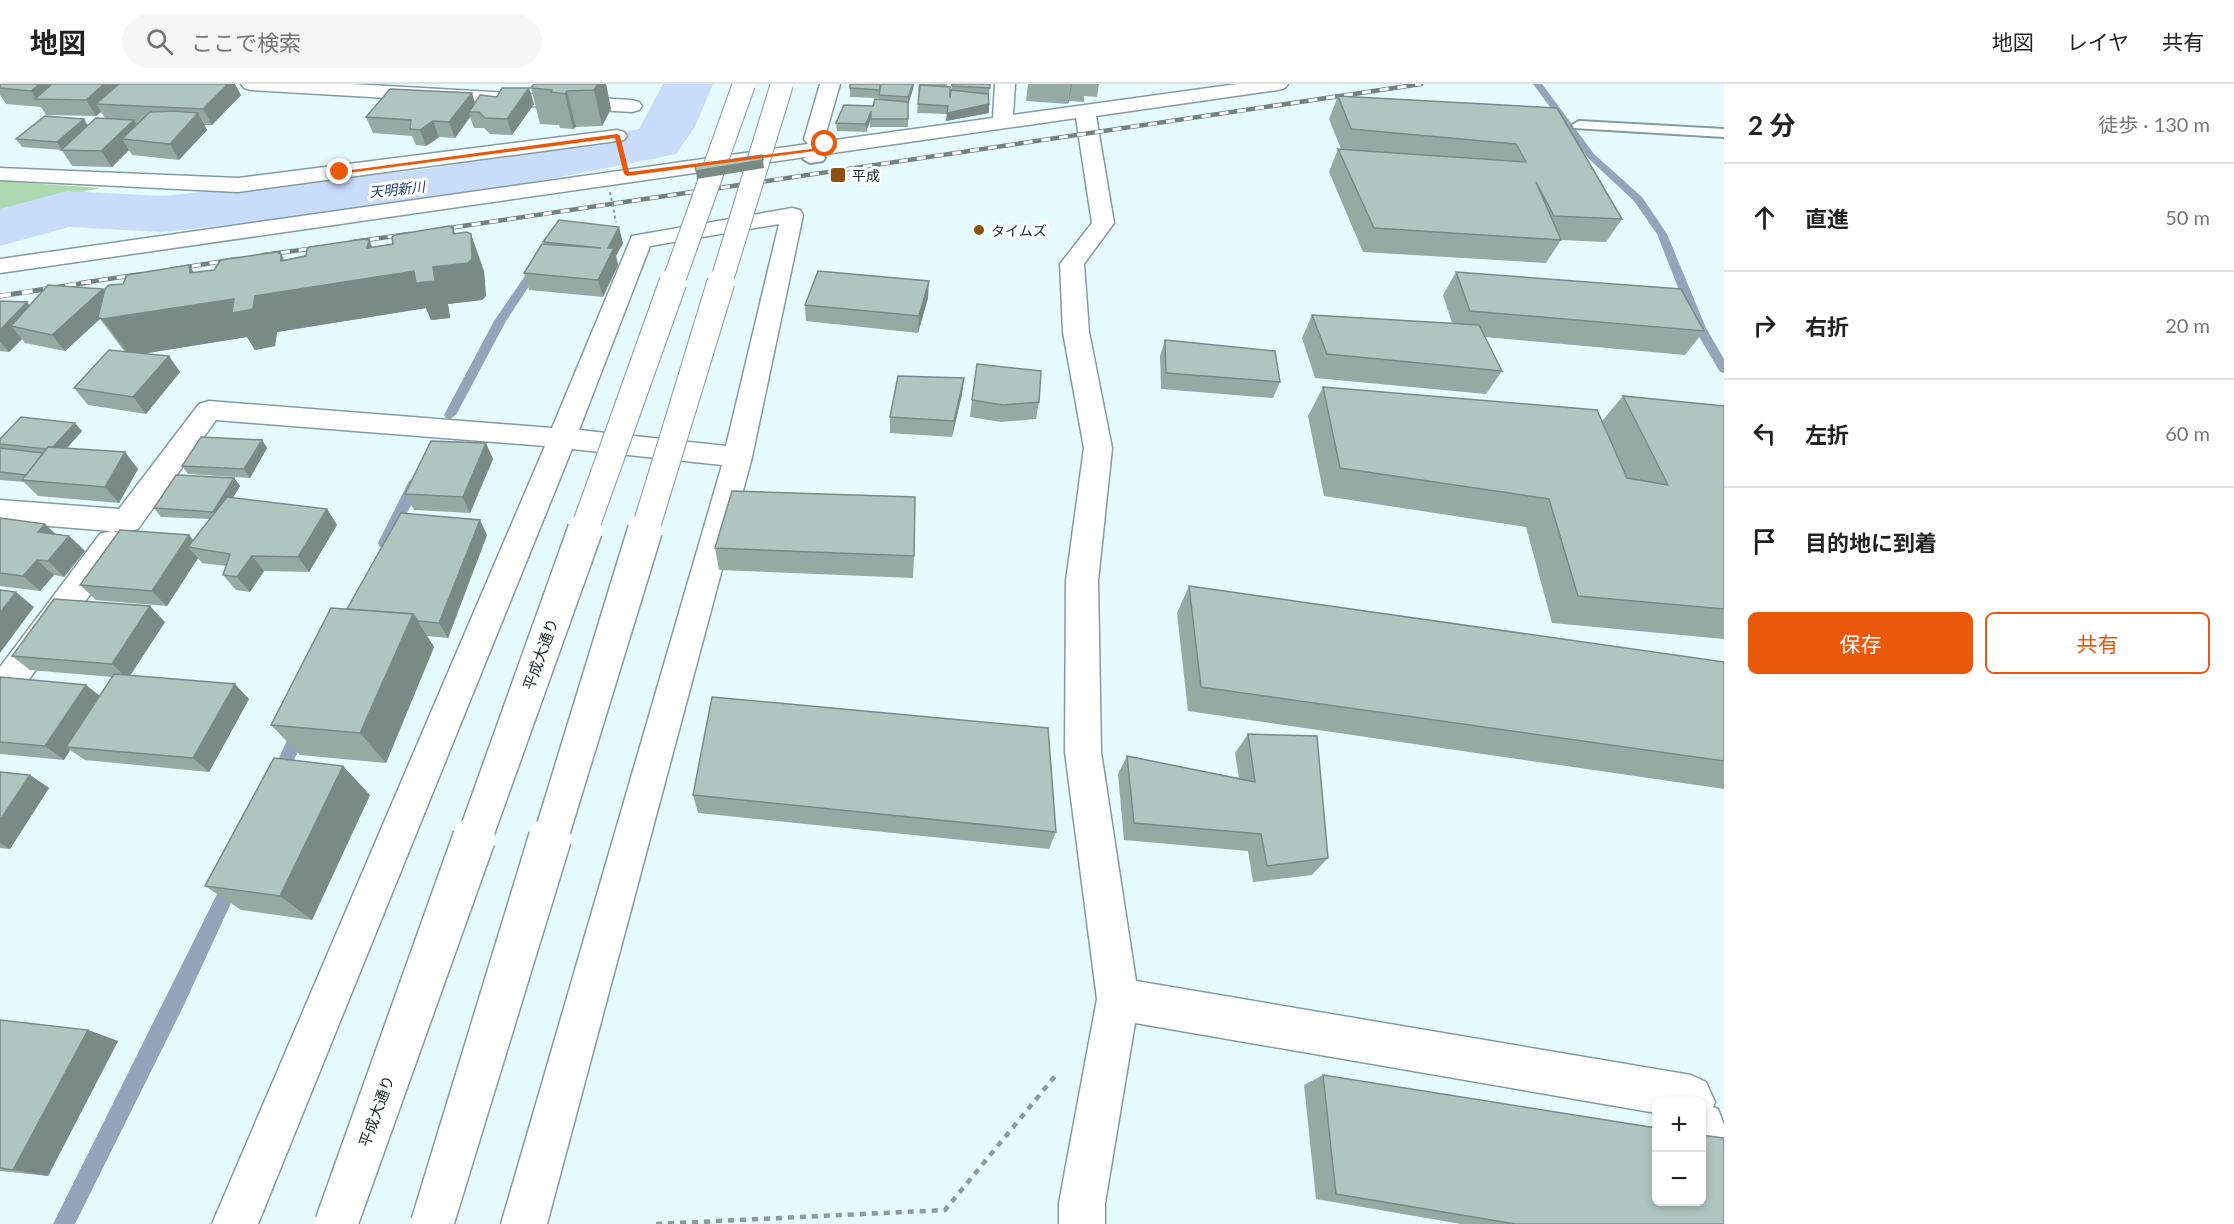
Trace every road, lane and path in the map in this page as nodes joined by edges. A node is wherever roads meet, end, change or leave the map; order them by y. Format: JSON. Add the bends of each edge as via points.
{"nodes":[{"id":1,"x":251,"y":84,"type":"edge"},
{"id":2,"x":744,"y":84,"type":"edge"},
{"id":3,"x":782,"y":84,"type":"edge"},
{"id":4,"x":830,"y":84,"type":"edge"},
{"id":5,"x":1005,"y":84,"type":"edge"},
{"id":6,"x":1278,"y":84,"type":"edge"},
{"id":7,"x":1085,"y":111,"type":"junction"},
{"id":8,"x":1003,"y":124,"type":"junction"},
{"id":9,"x":1579,"y":125,"type":"dead end"},
{"id":10,"x":1724,"y":133,"type":"edge"},
{"id":11,"x":617,"y":136,"type":"junction"},
{"id":12,"x":819,"y":152,"type":"junction"},
{"id":13,"x":0,"y":174,"type":"edge"},
{"id":14,"x":627,"y":174,"type":"junction"},
{"id":15,"x":610,"y":192,"type":"dead end"},
{"id":16,"x":616,"y":222,"type":"dead end"},
{"id":17,"x":0,"y":266,"type":"edge"},
{"id":18,"x":562,"y":438,"type":"junction"},
{"id":19,"x":738,"y":457,"type":"junction"},
{"id":20,"x":0,"y":511,"type":"edge"},
{"id":21,"x":127,"y":521,"type":"junction"},
{"id":22,"x":0,"y":693,"type":"edge"},
{"id":23,"x":1118,"y":999,"type":"junction"},
{"id":24,"x":1059,"y":1072,"type":"dead end"},
{"id":25,"x":1691,"y":1098,"type":"edge"},
{"id":26,"x":1706,"y":1138,"type":"edge"},
{"id":27,"x":1724,"y":1183,"type":"edge"},
{"id":28,"x":235,"y":1224,"type":"edge"},
{"id":29,"x":336,"y":1224,"type":"edge"},
{"id":30,"x":432,"y":1224,"type":"edge"},
{"id":31,"x":524,"y":1224,"type":"edge"},
{"id":32,"x":656,"y":1224,"type":"edge"},
{"id":33,"x":1082,"y":1224,"type":"edge"}],
"edges":[{"from":1,"to":11,"type":"street","via":[[636,99]]},
{"from":2,"to":29,"type":"street","name":"平成大通り","bridge":true},
{"from":3,"to":30,"type":"street","bridge":true},
{"from":4,"to":12,"type":"street","via":[[814,139]]},
{"from":5,"to":8,"type":"street"},
{"from":6,"to":7,"type":"street"},
{"from":7,"to":8,"type":"street"},
{"from":7,"to":23,"type":"street","via":[[1103,223],[1072,264],[1076,332],[1098,448],[1082,581],[1083,752]]},
{"from":8,"to":12,"type":"street"},
{"from":9,"to":10,"type":"lane"},
{"from":11,"to":13,"type":"street","via":[[238,185]]},
{"from":11,"to":14,"type":"street"},
{"from":12,"to":14,"type":"street"},
{"from":14,"to":17,"type":"street"},
{"from":15,"to":16,"type":"path","bridge":true},
{"from":18,"to":19,"type":"street"},
{"from":18,"to":19,"type":"street","via":[[640,241],[792,215]]},
{"from":18,"to":21,"type":"street","via":[[209,410]]},
{"from":18,"to":28,"type":"street"},
{"from":19,"to":31,"type":"street"},
{"from":20,"to":21,"type":"street"},
{"from":21,"to":22,"type":"street"},
{"from":23,"to":25,"type":"street"},
{"from":23,"to":33,"type":"street"},
{"from":24,"to":32,"type":"path","via":[[945,1210]]},
{"from":26,"to":27,"type":"street"}]}
